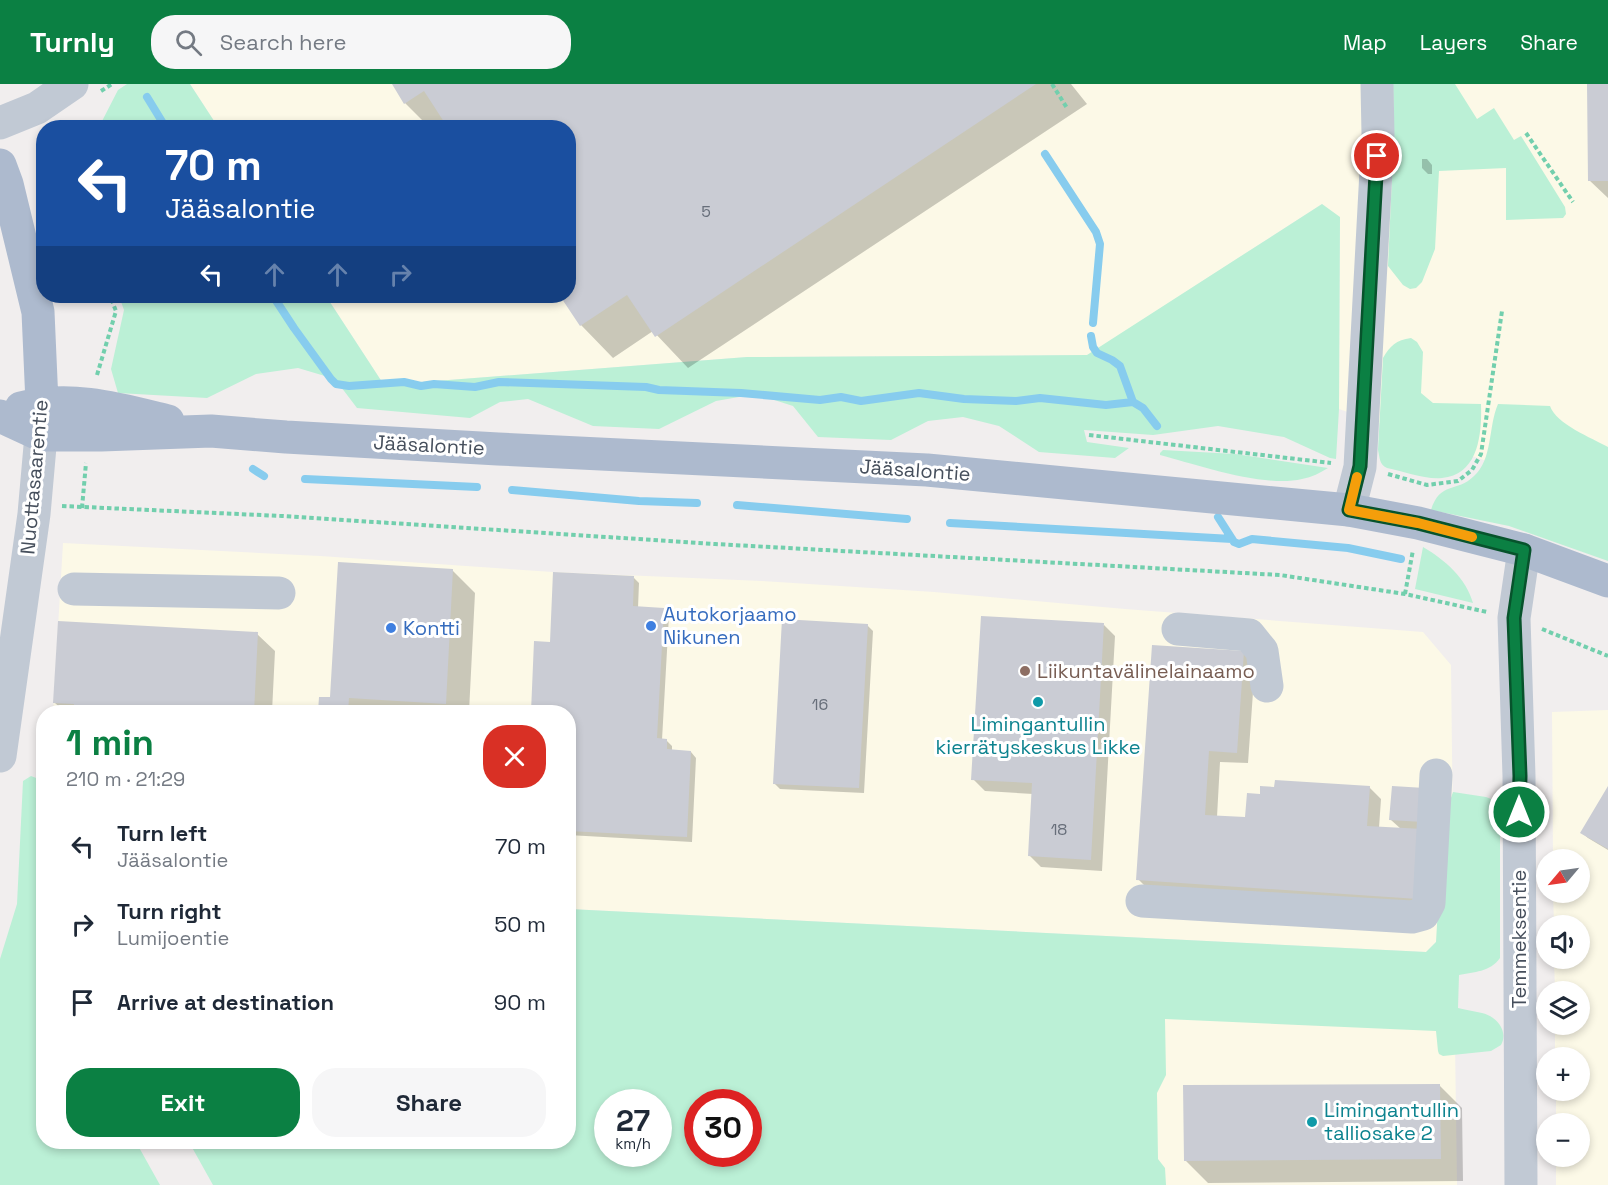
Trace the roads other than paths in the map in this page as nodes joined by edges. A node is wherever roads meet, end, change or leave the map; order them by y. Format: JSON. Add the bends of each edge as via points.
{"nodes":[{"id":1,"x":72,"y":84,"type":"edge"},
{"id":2,"x":1377,"y":84,"type":"edge"},
{"id":3,"x":0,"y":123,"type":"edge"},
{"id":4,"x":0,"y":165,"type":"edge"},
{"id":5,"x":0,"y":415,"type":"edge"},
{"id":6,"x":41,"y":419,"type":"junction"},
{"id":7,"x":1349,"y":510,"type":"junction"},
{"id":8,"x":1524,"y":550,"type":"junction"},
{"id":9,"x":1608,"y":581,"type":"edge"},
{"id":10,"x":74,"y":589,"type":"dead end"},
{"id":11,"x":279,"y":593,"type":"dead end"},
{"id":12,"x":1178,"y":629,"type":"dead end"},
{"id":13,"x":1267,"y":686,"type":"dead end"},
{"id":14,"x":0,"y":756,"type":"edge"},
{"id":15,"x":1436,"y":776,"type":"dead end"},
{"id":16,"x":1142,"y":901,"type":"dead end"},
{"id":17,"x":1521,"y":1185,"type":"edge"}],
"edges":[{"from":1,"to":3,"type":"street","via":[[37,108]]},
{"from":2,"to":7,"type":"street","via":[[1378,134],[1360,466]]},
{"from":4,"to":6,"type":"main road","name":"Nuottasaarentie","via":[[38,312]]},
{"from":5,"to":6,"type":"main road","name":"Jääsalontie"},
{"from":6,"to":7,"type":"main road","name":"Jääsalontie","via":[[101,435],[211,431],[927,470]]},
{"from":6,"to":14,"type":"street","name":"Nuottasaarentie","via":[[34,514]]},
{"from":7,"to":8,"type":"main road","name":"Jääsalontie"},
{"from":8,"to":9,"type":"main road","name":"Jääsalontie"},
{"from":8,"to":17,"type":"street","name":"Temmeksentie","via":[[1514,618],[1520,776]]},
{"from":10,"to":11,"type":"street"},
{"from":12,"to":13,"type":"street","via":[[1250,635],[1262,651]]},
{"from":15,"to":16,"type":"street","via":[[1429,903],[1423,914]]}]}
